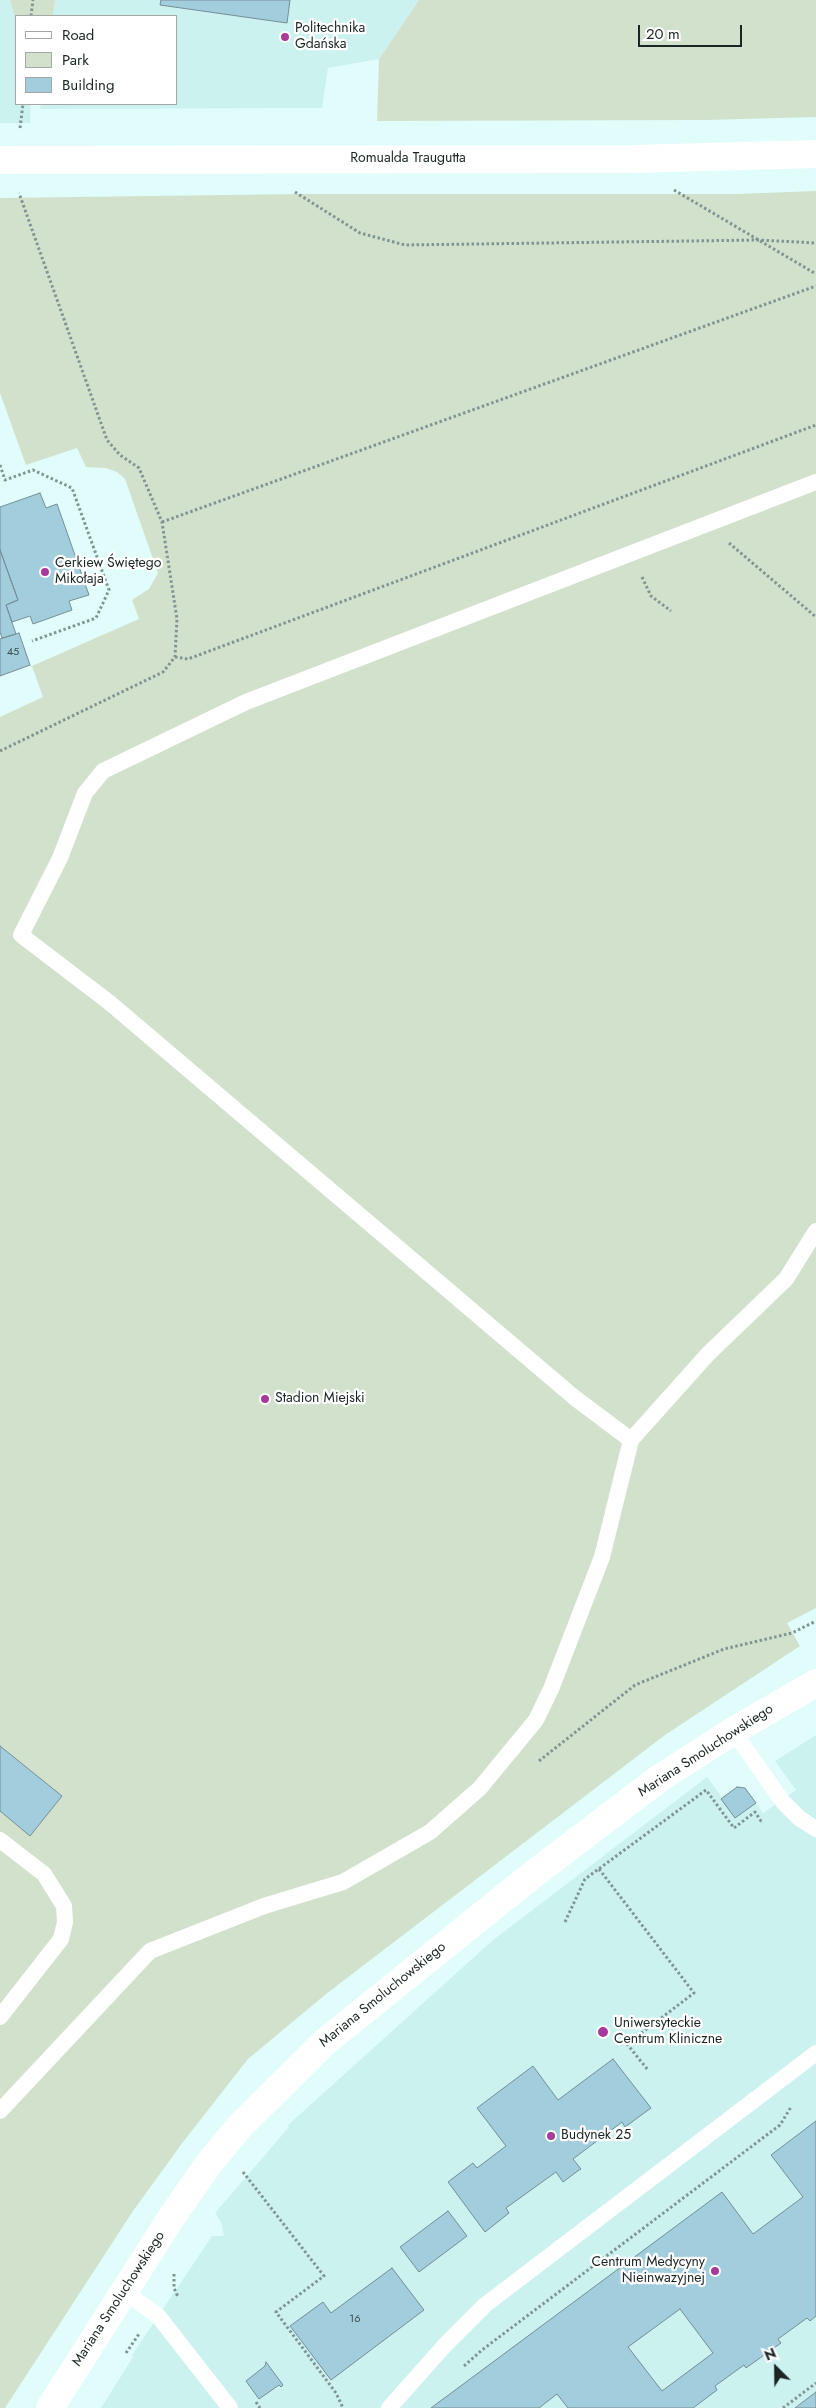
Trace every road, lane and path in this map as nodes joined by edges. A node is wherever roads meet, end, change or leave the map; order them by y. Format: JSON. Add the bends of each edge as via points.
{"nodes":[{"id":1,"x":32,"y":0,"type":"edge"},
{"id":2,"x":31,"y":15,"type":"edge"},
{"id":3,"x":22,"y":105,"type":"edge"},
{"id":4,"x":20,"y":128,"type":"dead end"},
{"id":5,"x":816,"y":154,"type":"edge"},
{"id":6,"x":0,"y":160,"type":"edge"},
{"id":7,"x":668,"y":186,"type":"dead end"},
{"id":8,"x":294,"y":192,"type":"dead end"},
{"id":9,"x":20,"y":193,"type":"dead end"},
{"id":10,"x":760,"y":240,"type":"junction"},
{"id":11,"x":816,"y":243,"type":"edge"},
{"id":12,"x":816,"y":274,"type":"edge"},
{"id":13,"x":816,"y":286,"type":"edge"},
{"id":14,"x":816,"y":425,"type":"edge"},
{"id":15,"x":0,"y":465,"type":"edge"},
{"id":16,"x":816,"y":482,"type":"edge"},
{"id":17,"x":162,"y":522,"type":"junction"},
{"id":18,"x":707,"y":524,"type":"junction"},
{"id":19,"x":631,"y":553,"type":"junction"},
{"id":20,"x":671,"y":611,"type":"dead end"},
{"id":21,"x":816,"y":617,"type":"edge"},
{"id":22,"x":32,"y":641,"type":"dead end"},
{"id":23,"x":175,"y":657,"type":"junction"},
{"id":24,"x":0,"y":751,"type":"edge"},
{"id":25,"x":816,"y":1231,"type":"edge"},
{"id":26,"x":630,"y":1440,"type":"junction"},
{"id":27,"x":816,"y":1621,"type":"edge"},
{"id":28,"x":816,"y":1683,"type":"edge"},
{"id":29,"x":734,"y":1731,"type":"junction"},
{"id":30,"x":533,"y":1766,"type":"dead end"},
{"id":31,"x":755,"y":1812,"type":"dead end"},
{"id":32,"x":816,"y":1829,"type":"edge"},
{"id":33,"x":0,"y":1840,"type":"edge"},
{"id":34,"x":599,"y":1869,"type":"junction"},
{"id":35,"x":565,"y":1922,"type":"dead end"},
{"id":36,"x":0,"y":2017,"type":"edge"},
{"id":37,"x":816,"y":2053,"type":"edge"},
{"id":38,"x":648,"y":2070,"type":"dead end"},
{"id":39,"x":791,"y":2106,"type":"dead end"},
{"id":40,"x":0,"y":2111,"type":"edge"},
{"id":41,"x":247,"y":2178,"type":"dead end"},
{"id":42,"x":174,"y":2272,"type":"dead end"},
{"id":43,"x":173,"y":2281,"type":"junction"},
{"id":44,"x":124,"y":2291,"type":"junction"},
{"id":45,"x":180,"y":2300,"type":"dead end"},
{"id":46,"x":153,"y":2312,"type":"junction"},
{"id":47,"x":121,"y":2360,"type":"dead end"},
{"id":48,"x":461,"y":2369,"type":"dead end"},
{"id":49,"x":816,"y":2383,"type":"edge"},
{"id":50,"x":254,"y":2400,"type":"dead end"},
{"id":51,"x":50,"y":2408,"type":"edge"},
{"id":52,"x":230,"y":2408,"type":"edge"},
{"id":53,"x":260,"y":2408,"type":"edge"},
{"id":54,"x":343,"y":2408,"type":"edge"},
{"id":55,"x":389,"y":2408,"type":"edge"},
{"id":56,"x":783,"y":2408,"type":"edge"}],
"edges":[{"from":1,"to":2,"type":"path"},
{"from":3,"to":4,"type":"path"},
{"from":5,"to":6,"type":"street","name":"Romualda Traugutta","via":[[633,158]]},
{"from":7,"to":10,"type":"path"},
{"from":8,"to":10,"type":"path","via":[[360,233],[405,245]]},
{"from":9,"to":17,"type":"path","via":[[107,440],[138,468]]},
{"from":10,"to":11,"type":"path"},
{"from":10,"to":12,"type":"path"},
{"from":13,"to":17,"type":"path"},
{"from":14,"to":23,"type":"path","via":[[188,659]]},
{"from":15,"to":22,"type":"path","via":[[5,480],[34,470],[72,488],[109,590],[96,618]]},
{"from":16,"to":18,"type":"lane"},
{"from":17,"to":23,"type":"path","via":[[177,619]]},
{"from":18,"to":19,"type":"lane"},
{"from":18,"to":21,"type":"path"},
{"from":19,"to":20,"type":"path","via":[[651,596]]},
{"from":19,"to":26,"type":"lane","via":[[246,702],[103,770],[85,793],[60,858],[21,935],[110,1003],[568,1392]]},
{"from":23,"to":24,"type":"path","via":[[163,672]]},
{"from":25,"to":26,"type":"lane","via":[[786,1279],[708,1354]]},
{"from":26,"to":40,"type":"lane","via":[[602,1557],[551,1689],[536,1720],[480,1788],[430,1832],[343,1882],[264,1906],[150,1951]]},
{"from":27,"to":30,"type":"path","via":[[792,1633],[724,1650],[635,1685]]},
{"from":28,"to":29,"type":"street","name":"Mariana Smoluchowskiego"},
{"from":29,"to":32,"type":"lane","via":[[782,1802]]},
{"from":29,"to":44,"type":"street","name":"Mariana Smoluchowskiego","via":[[644,1790],[325,2042],[240,2126],[210,2162]]},
{"from":31,"to":34,"type":"path","via":[[734,1828],[706,1790]]},
{"from":33,"to":36,"type":"lane","via":[[44,1874],[64,1906],[65,1922],[61,1939]]},
{"from":34,"to":35,"type":"path","via":[[585,1879]]},
{"from":34,"to":38,"type":"path","via":[[694,1993],[627,2044]]},
{"from":37,"to":55,"type":"lane","via":[[485,2305]]},
{"from":39,"to":48,"type":"path","via":[[780,2125]]},
{"from":41,"to":54,"type":"path","via":[[324,2276],[276,2312],[336,2393]]},
{"from":42,"to":43,"type":"path"},
{"from":43,"to":45,"type":"path"},
{"from":43,"to":46,"type":"path"},
{"from":44,"to":46,"type":"lane"},
{"from":44,"to":51,"type":"street","name":"Mariana Smoluchowskiego"},
{"from":46,"to":47,"type":"path"},
{"from":46,"to":52,"type":"lane"},
{"from":49,"to":56,"type":"path"},
{"from":50,"to":53,"type":"path"}]}
